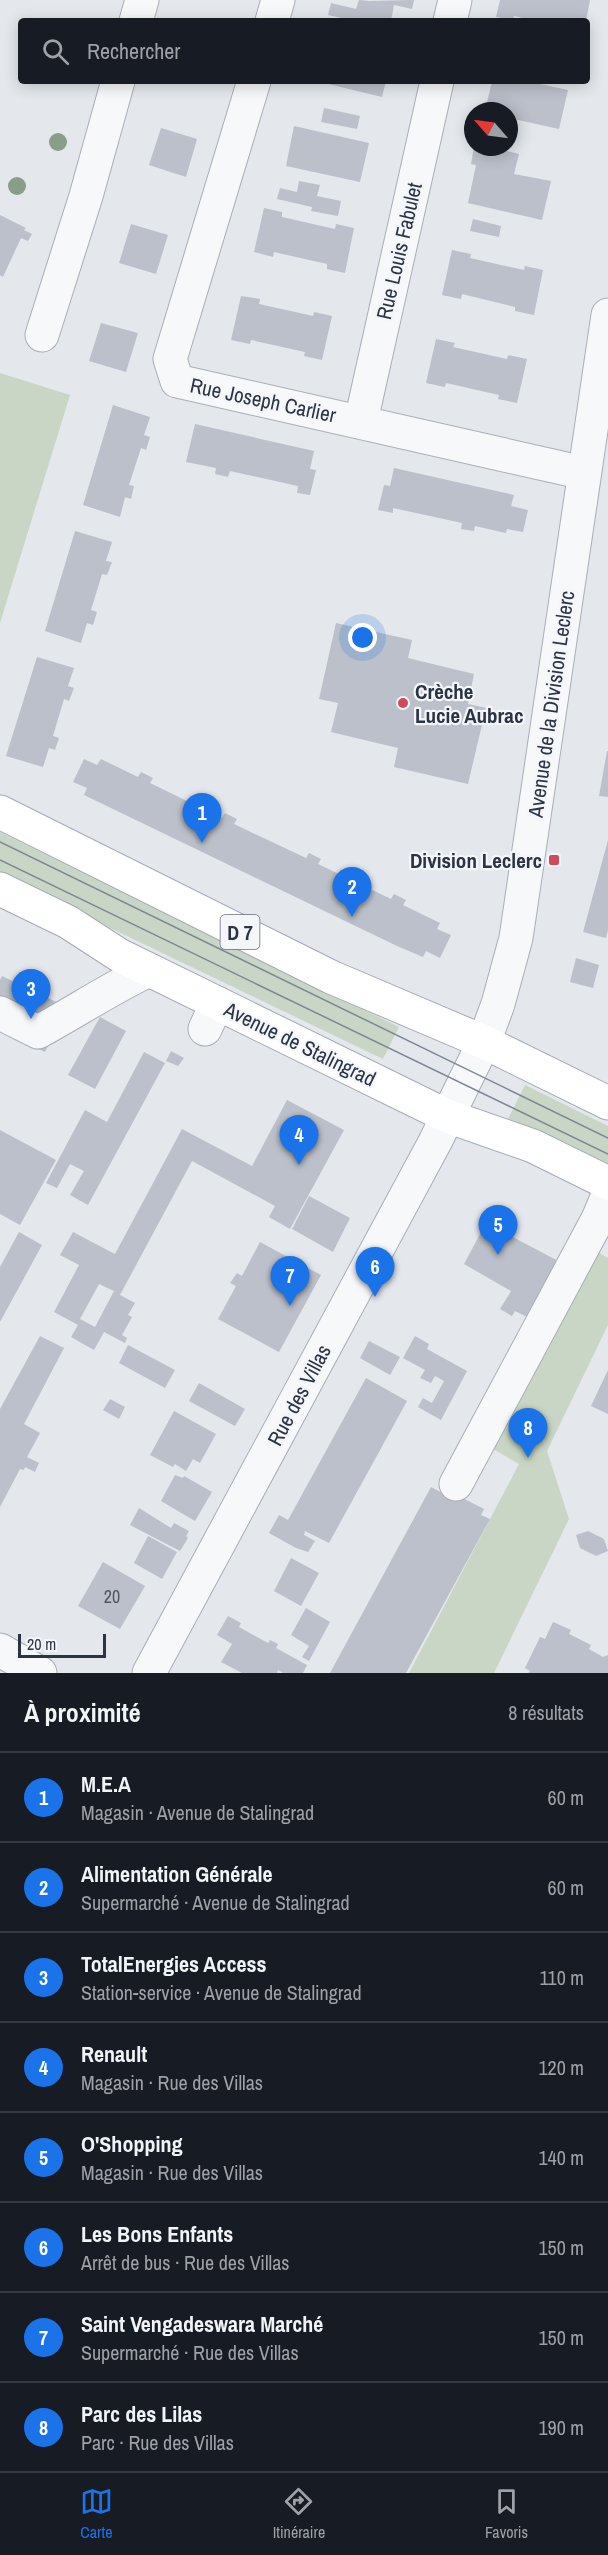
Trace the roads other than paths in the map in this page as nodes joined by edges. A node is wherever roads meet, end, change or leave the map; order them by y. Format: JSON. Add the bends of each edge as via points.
{"nodes":[{"id":1,"x":142,"y":0,"type":"edge"},
{"id":2,"x":278,"y":0,"type":"edge"},
{"id":3,"x":455,"y":0,"type":"edge"},
{"id":4,"x":137,"y":18,"type":"edge"},
{"id":5,"x":273,"y":18,"type":"edge"},
{"id":6,"x":451,"y":18,"type":"edge"},
{"id":7,"x":117,"y":84,"type":"edge"},
{"id":8,"x":253,"y":84,"type":"edge"},
{"id":9,"x":436,"y":84,"type":"edge"},
{"id":10,"x":608,"y":315,"type":"edge"},
{"id":11,"x":42,"y":334,"type":"dead end"},
{"id":12,"x":361,"y":421,"type":"junction"},
{"id":13,"x":584,"y":473,"type":"junction"},
{"id":14,"x":0,"y":812,"type":"edge"},
{"id":15,"x":0,"y":889,"type":"edge"},
{"id":16,"x":149,"y":970,"type":"junction"},
{"id":17,"x":0,"y":1013,"type":"edge"},
{"id":18,"x":484,"y":1042,"type":"junction"},
{"id":19,"x":608,"y":1103,"type":"edge"},
{"id":20,"x":447,"y":1116,"type":"junction"},
{"id":21,"x":608,"y":1183,"type":"edge"},
{"id":22,"x":608,"y":1195,"type":"edge"},
{"id":23,"x":456,"y":1484,"type":"dead end"},
{"id":24,"x":0,"y":1650,"type":"edge"},
{"id":25,"x":40,"y":1673,"type":"edge"},
{"id":26,"x":149,"y":1673,"type":"edge"}],
"edges":[{"from":1,"to":4,"type":"street"},
{"from":2,"to":5,"type":"street"},
{"from":3,"to":6,"type":"street"},
{"from":7,"to":11,"type":"street","via":[[87,196]]},
{"from":8,"to":12,"type":"street","name":"Rue Joseph Carlier","via":[[170,359],[177,381]]},
{"from":9,"to":12,"type":"street","name":"Rue Louis Fabulet"},
{"from":10,"to":13,"type":"street","name":"Avenue de la Division Leclerc"},
{"from":12,"to":13,"type":"street","name":"Rue Joseph Carlier"},
{"from":13,"to":18,"type":"street","name":"Avenue de la Division Leclerc","via":[[516,938],[502,994]]},
{"from":14,"to":18,"type":"main road","number":"D 7","via":[[331,977]]},
{"from":15,"to":16,"type":"main road","name":"Avenue de Stalingrad","via":[[68,922]]},
{"from":16,"to":17,"type":"street","via":[[38,1032]]},
{"from":16,"to":20,"type":"main road","name":"Avenue de Stalingrad","via":[[211,1016]]},
{"from":18,"to":19,"type":"main road","number":"D 7"},
{"from":18,"to":20,"type":"street","name":"Avenue de la Division Leclerc"},
{"from":20,"to":21,"type":"main road","name":"Avenue de Stalingrad","via":[[533,1146]]},
{"from":20,"to":26,"type":"street","name":"Rue des Villas"},
{"from":22,"to":23,"type":"street"},
{"from":24,"to":25,"type":"street"}]}
